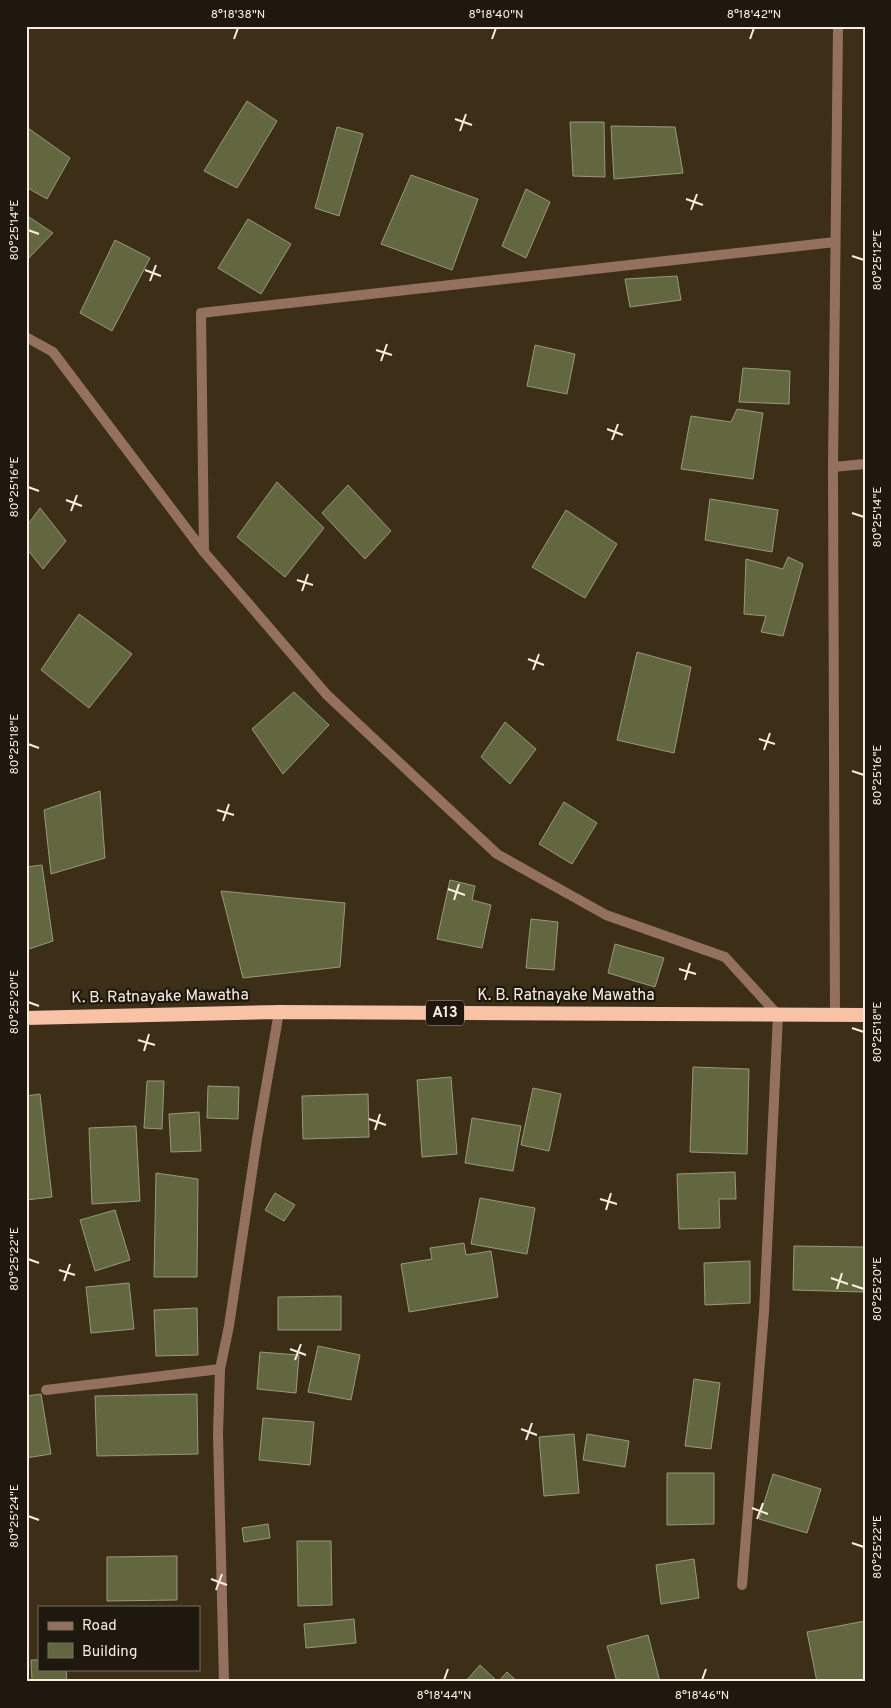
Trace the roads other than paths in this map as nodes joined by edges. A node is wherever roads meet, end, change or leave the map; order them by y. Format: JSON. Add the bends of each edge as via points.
{"nodes":[{"id":1,"x":838,"y":26,"type":"edge"},
{"id":2,"x":835,"y":242,"type":"junction"},
{"id":3,"x":26,"y":337,"type":"edge"},
{"id":4,"x":865,"y":464,"type":"edge"},
{"id":5,"x":832,"y":467,"type":"junction"},
{"id":6,"x":204,"y":552,"type":"junction"},
{"id":7,"x":279,"y":1012,"type":"junction"},
{"id":8,"x":778,"y":1015,"type":"junction"},
{"id":9,"x":865,"y":1015,"type":"edge"},
{"id":10,"x":835,"y":1016,"type":"junction"},
{"id":11,"x":26,"y":1018,"type":"edge"},
{"id":12,"x":220,"y":1369,"type":"junction"},
{"id":13,"x":46,"y":1390,"type":"dead end"},
{"id":14,"x":742,"y":1585,"type":"dead end"},
{"id":15,"x":224,"y":1682,"type":"edge"}],
"edges":[{"from":1,"to":2,"type":"street"},
{"from":2,"to":5,"type":"street"},
{"from":2,"to":6,"type":"street","via":[[201,313]]},
{"from":3,"to":6,"type":"street","via":[[53,352]]},
{"from":4,"to":5,"type":"street"},
{"from":5,"to":10,"type":"street"},
{"from":6,"to":8,"type":"street","via":[[326,695],[497,854],[606,915],[725,957]]},
{"from":7,"to":8,"type":"highway","name":"K. B. Ratnayake Mawatha","number":"A13"},
{"from":7,"to":11,"type":"highway","name":"K. B. Ratnayake Mawatha","number":"A13"},
{"from":7,"to":12,"type":"street"},
{"from":8,"to":10,"type":"highway","name":"K. B. Ratnayake Mawatha","number":"A13"},
{"from":8,"to":14,"type":"street","via":[[764,1312]]},
{"from":9,"to":10,"type":"highway","name":"K. B. Ratnayake Mawatha","number":"A13"},
{"from":12,"to":13,"type":"street"},
{"from":12,"to":15,"type":"street","via":[[218,1434]]}]}
